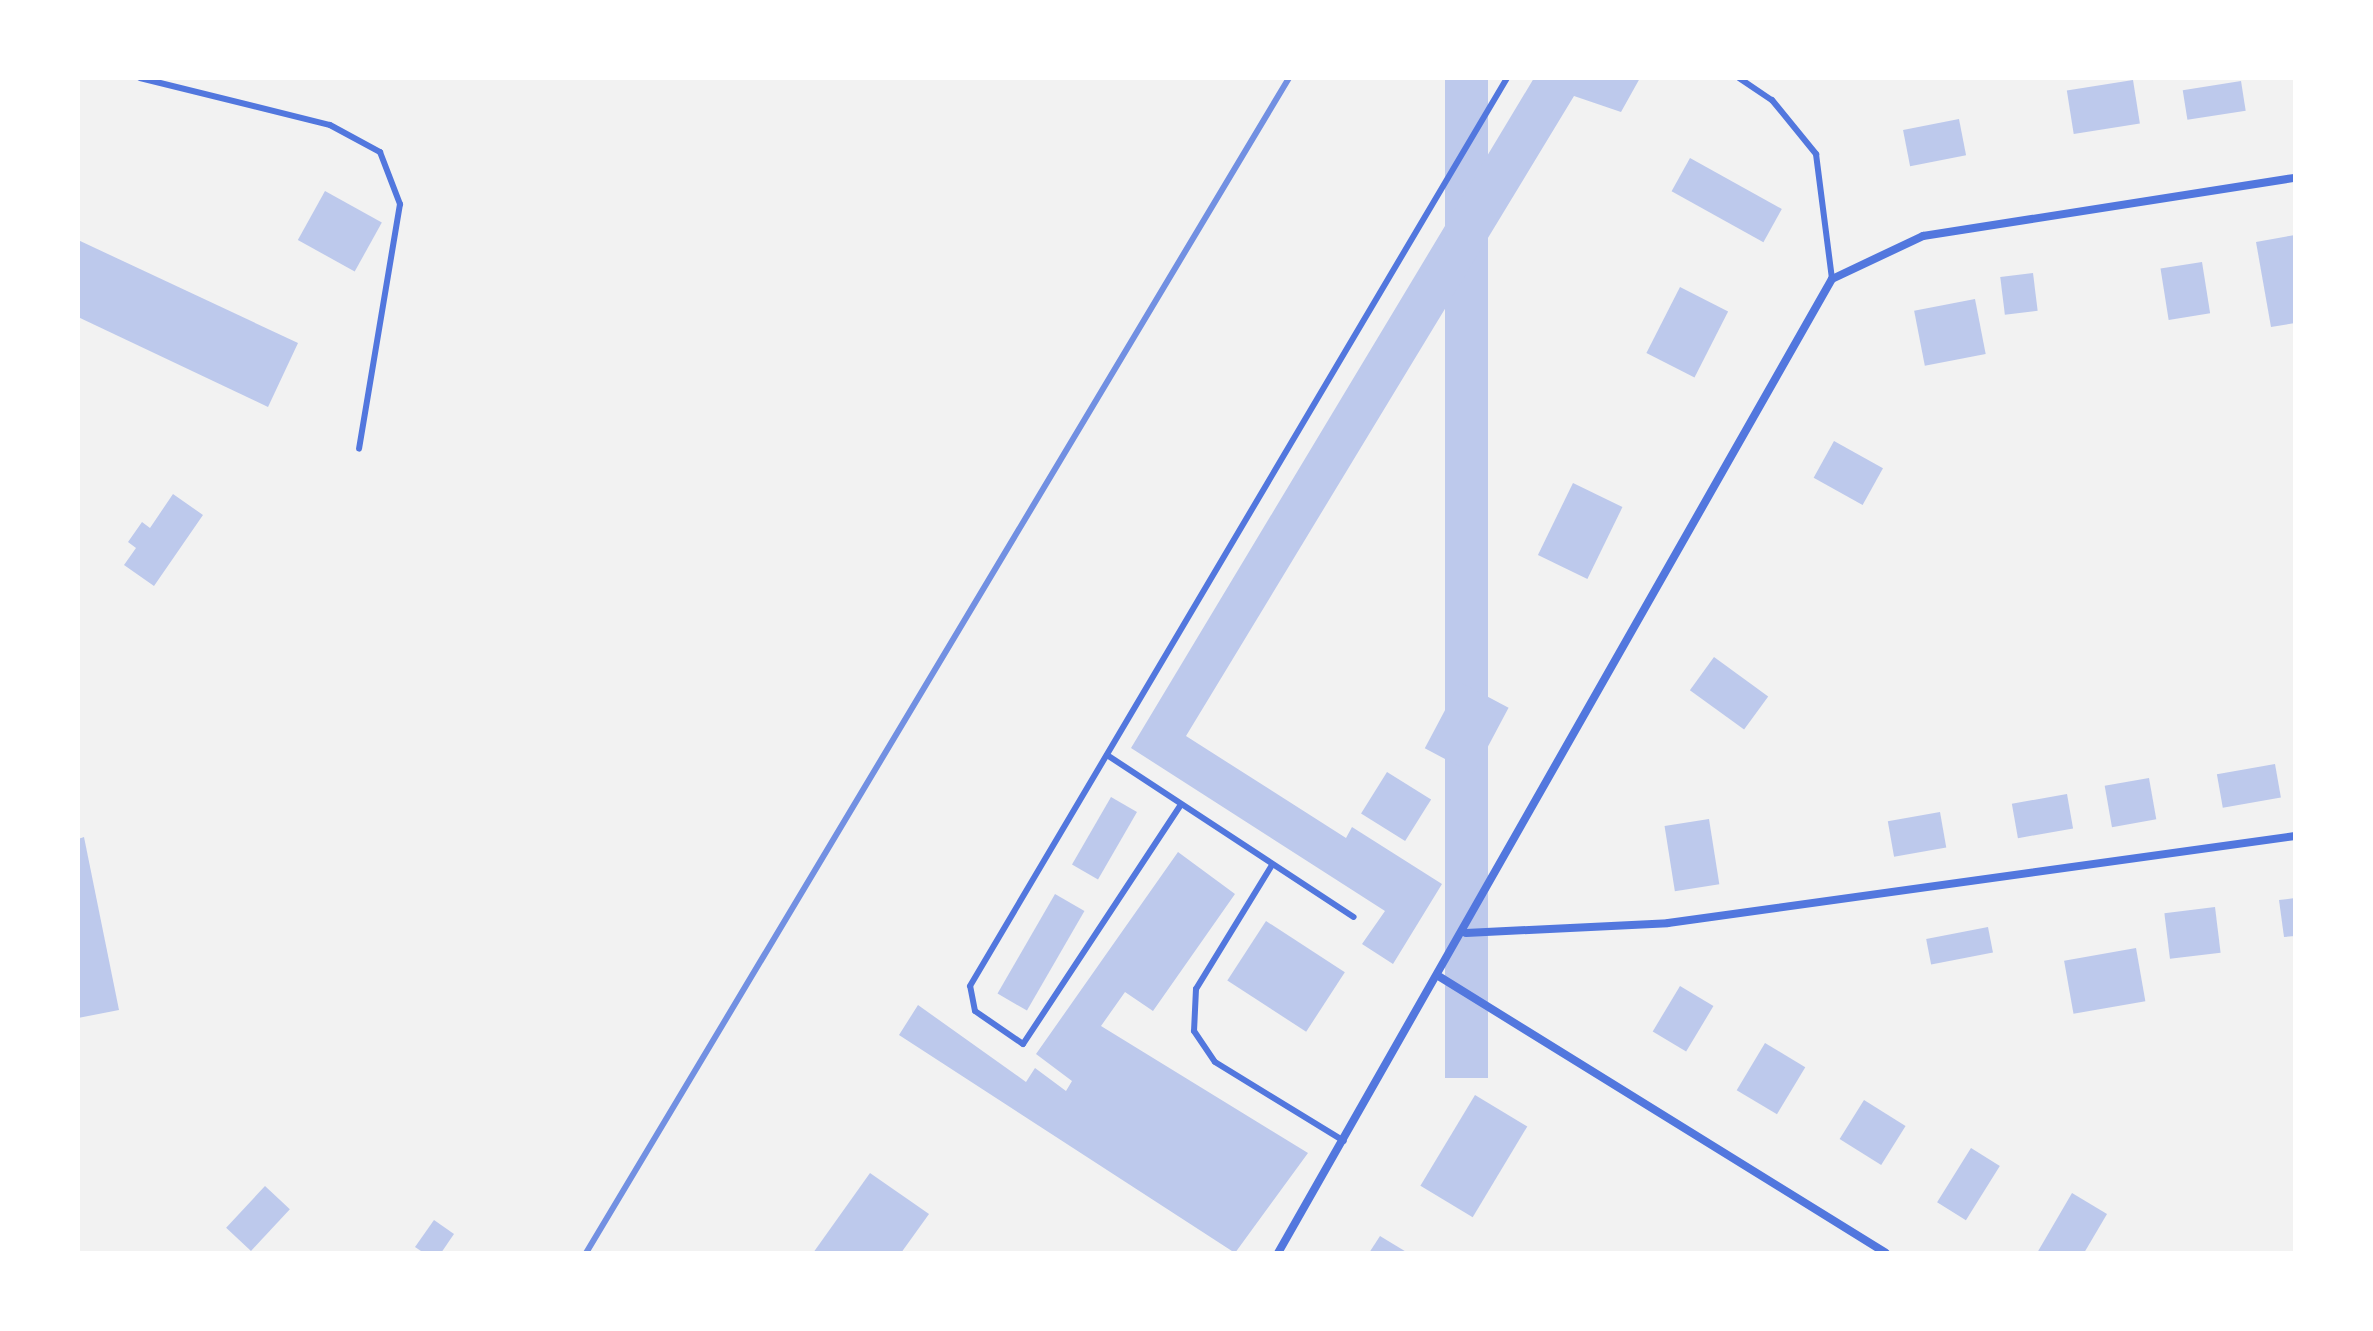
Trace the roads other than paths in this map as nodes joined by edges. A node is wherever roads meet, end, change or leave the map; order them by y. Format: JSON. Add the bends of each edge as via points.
{"nodes":[{"id":1,"x":140,"y":78,"type":"edge"},
{"id":2,"x":1507,"y":78,"type":"edge"},
{"id":3,"x":1739,"y":78,"type":"edge"},
{"id":4,"x":2295,"y":178,"type":"edge"},
{"id":5,"x":1832,"y":279,"type":"junction"},
{"id":6,"x":359,"y":449,"type":"dead end"},
{"id":7,"x":1107,"y":755,"type":"junction"},
{"id":8,"x":1180,"y":806,"type":"junction"},
{"id":9,"x":2295,"y":836,"type":"edge"},
{"id":10,"x":1272,"y":865,"type":"junction"},
{"id":11,"x":1354,"y":917,"type":"dead end"},
{"id":12,"x":1466,"y":933,"type":"junction"},
{"id":13,"x":1440,"y":977,"type":"junction"},
{"id":14,"x":1344,"y":1141,"type":"junction"},
{"id":15,"x":1278,"y":1253,"type":"edge"},
{"id":16,"x":1886,"y":1253,"type":"edge"}],
"edges":[{"from":1,"to":6,"type":"lane","via":[[330,125],[380,152],[400,204]]},
{"from":2,"to":7,"type":"lane"},
{"from":3,"to":5,"type":"lane","via":[[1772,100],[1816,154]]},
{"from":4,"to":5,"type":"street","via":[[1923,236]]},
{"from":5,"to":12,"type":"street"},
{"from":7,"to":8,"type":"lane"},
{"from":7,"to":8,"type":"lane","via":[[970,986],[975,1011],[1023,1044]]},
{"from":8,"to":10,"type":"lane"},
{"from":9,"to":12,"type":"street","via":[[1668,923]]},
{"from":10,"to":11,"type":"lane"},
{"from":10,"to":14,"type":"lane","via":[[1201,978],[1194,1031],[1215,1062]]},
{"from":12,"to":13,"type":"street"},
{"from":13,"to":14,"type":"street"},
{"from":13,"to":16,"type":"street"},
{"from":14,"to":15,"type":"street"}]}
